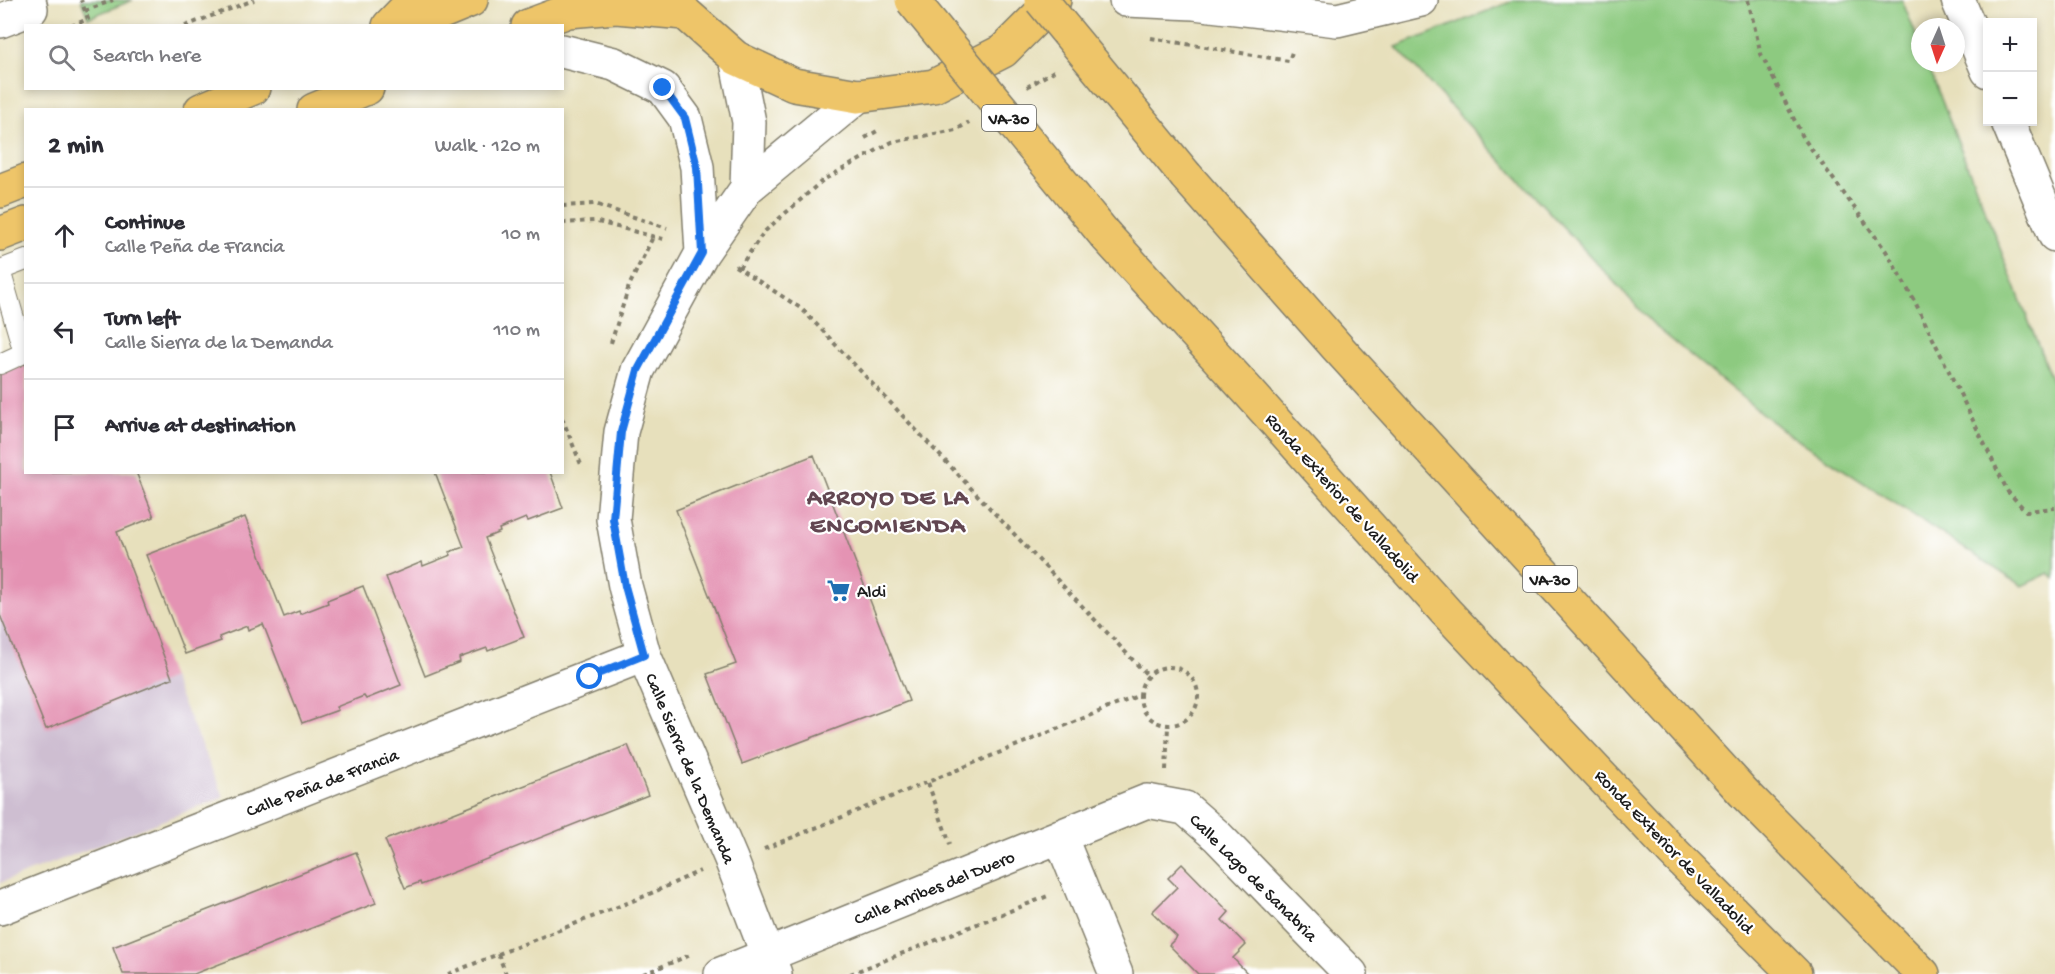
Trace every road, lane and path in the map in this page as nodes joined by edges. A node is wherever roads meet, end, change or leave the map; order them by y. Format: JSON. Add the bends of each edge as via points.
{"nodes":[{"id":1,"x":29,"y":0,"type":"edge"},
{"id":2,"x":81,"y":0,"type":"edge"},
{"id":3,"x":113,"y":0,"type":"edge"},
{"id":4,"x":254,"y":0,"type":"edge"},
{"id":5,"x":414,"y":0,"type":"edge"},
{"id":6,"x":471,"y":0,"type":"edge"},
{"id":7,"x":912,"y":0,"type":"edge"},
{"id":8,"x":1041,"y":0,"type":"edge"},
{"id":9,"x":1054,"y":0,"type":"edge"},
{"id":10,"x":1126,"y":0,"type":"edge"},
{"id":11,"x":1269,"y":0,"type":"edge"},
{"id":12,"x":1421,"y":0,"type":"edge"},
{"id":13,"x":1748,"y":0,"type":"edge"},
{"id":14,"x":1958,"y":0,"type":"edge"},
{"id":15,"x":1192,"y":2,"type":"edge"},
{"id":16,"x":680,"y":7,"type":"edge"},
{"id":17,"x":85,"y":11,"type":"junction"},
{"id":18,"x":1300,"y":17,"type":"junction"},
{"id":19,"x":88,"y":19,"type":"junction"},
{"id":20,"x":0,"y":21,"type":"edge"},
{"id":21,"x":76,"y":24,"type":"edge"},
{"id":22,"x":89,"y":24,"type":"edge"},
{"id":23,"x":191,"y":24,"type":"edge"},
{"id":24,"x":391,"y":24,"type":"edge"},
{"id":25,"x":413,"y":24,"type":"edge"},
{"id":26,"x":533,"y":24,"type":"edge"},
{"id":27,"x":564,"y":52,"type":"edge"},
{"id":28,"x":736,"y":58,"type":"junction"},
{"id":29,"x":1983,"y":59,"type":"edge"},
{"id":30,"x":248,"y":90,"type":"edge"},
{"id":31,"x":362,"y":90,"type":"edge"},
{"id":32,"x":858,"y":96,"type":"junction"},
{"id":33,"x":323,"y":107,"type":"edge"},
{"id":34,"x":206,"y":108,"type":"edge"},
{"id":35,"x":2010,"y":126,"type":"edge"},
{"id":36,"x":24,"y":182,"type":"edge"},
{"id":37,"x":747,"y":188,"type":"junction"},
{"id":38,"x":0,"y":191,"type":"edge"},
{"id":39,"x":564,"y":206,"type":"edge"},
{"id":40,"x":564,"y":223,"type":"edge"},
{"id":41,"x":24,"y":225,"type":"edge"},
{"id":42,"x":657,"y":225,"type":"dead end"},
{"id":43,"x":0,"y":234,"type":"edge"},
{"id":44,"x":654,"y":235,"type":"dead end"},
{"id":45,"x":2055,"y":235,"type":"edge"},
{"id":46,"x":716,"y":258,"type":"junction"},
{"id":47,"x":24,"y":261,"type":"edge"},
{"id":48,"x":0,"y":270,"type":"edge"},
{"id":49,"x":0,"y":364,"type":"edge"},
{"id":50,"x":2055,"y":508,"type":"edge"},
{"id":51,"x":644,"y":655,"type":"junction"},
{"id":52,"x":1149,"y":676,"type":"junction"},
{"id":53,"x":1140,"y":695,"type":"junction"},
{"id":54,"x":1168,"y":726,"type":"junction"},
{"id":55,"x":928,"y":783,"type":"junction"},
{"id":56,"x":1156,"y":803,"type":"junction"},
{"id":57,"x":1060,"y":836,"type":"junction"},
{"id":58,"x":730,"y":859,"type":"junction"},
{"id":59,"x":961,"y":876,"type":"junction"},
{"id":60,"x":1079,"y":883,"type":"junction"},
{"id":61,"x":0,"y":908,"type":"edge"},
{"id":62,"x":695,"y":953,"type":"dead end"},
{"id":63,"x":498,"y":954,"type":"junction"},
{"id":64,"x":771,"y":964,"type":"edge"},
{"id":65,"x":448,"y":974,"type":"edge"},
{"id":66,"x":506,"y":974,"type":"edge"},
{"id":67,"x":644,"y":974,"type":"edge"},
{"id":68,"x":721,"y":974,"type":"edge"},
{"id":69,"x":850,"y":974,"type":"edge"},
{"id":70,"x":1116,"y":974,"type":"edge"},
{"id":71,"x":1351,"y":974,"type":"edge"},
{"id":72,"x":1795,"y":974,"type":"edge"},
{"id":73,"x":1923,"y":974,"type":"edge"}],
"edges":[{"from":1,"to":20,"type":"street","via":[[31,9]]},
{"from":2,"to":17,"type":"path"},
{"from":3,"to":17,"type":"path"},
{"from":4,"to":23,"type":"path"},
{"from":5,"to":24,"type":"highway"},
{"from":6,"to":25,"type":"highway"},
{"from":7,"to":72,"type":"highway","name":"Ronda Exterior de Valladolid","number":"VA-30","bridge":true,"via":[[1106,236],[1446,612],[1671,850]]},
{"from":8,"to":73,"type":"highway","number":"VA-30","bridge":true,"via":[[1186,176],[1337,347],[1743,792]]},
{"from":9,"to":32,"type":"highway","via":[[1002,51],[934,86]]},
{"from":10,"to":15,"type":"street"},
{"from":11,"to":18,"type":"street"},
{"from":12,"to":18,"type":"street","via":[[1337,20]]},
{"from":13,"to":50,"type":"path","via":[[1761,54],[1804,139],[1886,251],[2008,492],[2026,511]]},
{"from":14,"to":29,"type":"street"},
{"from":15,"to":18,"type":"street"},
{"from":16,"to":26,"type":"highway","via":[[567,11]]},
{"from":16,"to":28,"type":"highway"},
{"from":17,"to":19,"type":"path"},
{"from":19,"to":21,"type":"path"},
{"from":19,"to":22,"type":"path"},
{"from":27,"to":46,"type":"street","via":[[614,64],[663,88],[685,118]]},
{"from":28,"to":32,"type":"highway","via":[[794,85]]},
{"from":28,"to":37,"type":"street","via":[[749,122]]},
{"from":30,"to":34,"type":"highway"},
{"from":31,"to":33,"type":"highway"},
{"from":32,"to":37,"type":"street","name":"Calle Sierra de la Demanda"},
{"from":35,"to":45,"type":"street"},
{"from":36,"to":38,"type":"highway"},
{"from":37,"to":46,"type":"street","name":"Calle Sierra de la Demanda"},
{"from":39,"to":42,"type":"path","via":[[595,204]]},
{"from":40,"to":44,"type":"path","via":[[594,221]]},
{"from":41,"to":43,"type":"highway"},
{"from":46,"to":51,"type":"street","name":"Calle Sierra de la Demanda","via":[[638,370],[621,432],[613,519],[625,586]]},
{"from":46,"to":52,"type":"path","via":[[802,309]]},
{"from":47,"to":48,"type":"lane"},
{"from":48,"to":49,"type":"lane","via":[[24,353]]},
{"from":51,"to":58,"type":"street","name":"Calle Sierra de la Demanda"},
{"from":51,"to":61,"type":"street","name":"Calle Peña de Francia"},
{"from":52,"to":53,"type":"path"},
{"from":52,"to":54,"type":"path","via":[[1156,670],[1176,668],[1197,686],[1198,705],[1193,714]]},
{"from":53,"to":54,"type":"path","via":[[1151,719]]},
{"from":53,"to":55,"type":"path"},
{"from":54,"to":56,"type":"path"},
{"from":55,"to":58,"type":"path"},
{"from":55,"to":59,"type":"path"},
{"from":56,"to":57,"type":"street","name":"Calle Arribes del Duero"},
{"from":56,"to":71,"type":"street","name":"Calle Lago de Sanabria","via":[[1185,808],[1217,836]]},
{"from":57,"to":59,"type":"street","name":"Calle Arribes del Duero"},
{"from":57,"to":60,"type":"street"},
{"from":58,"to":63,"type":"path"},
{"from":58,"to":64,"type":"street","name":"Calle Sierra de la Demanda"},
{"from":59,"to":64,"type":"street","name":"Calle Arribes del Duero"},
{"from":60,"to":69,"type":"path"},
{"from":60,"to":70,"type":"street"},
{"from":62,"to":67,"type":"path"},
{"from":63,"to":65,"type":"path"},
{"from":63,"to":66,"type":"path"},
{"from":64,"to":68,"type":"street","name":"Calle Arribes del Duero"}]}
